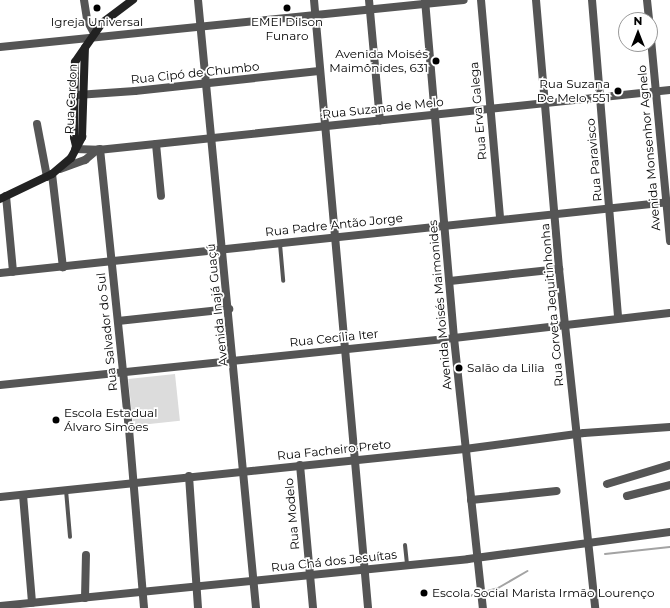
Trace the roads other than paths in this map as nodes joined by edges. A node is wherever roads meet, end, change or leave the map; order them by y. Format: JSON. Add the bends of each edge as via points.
{"nodes":[{"id":1,"x":84,"y":0,"type":"edge"},
{"id":2,"x":133,"y":0,"type":"edge"},
{"id":3,"x":198,"y":0,"type":"edge"},
{"id":4,"x":314,"y":0,"type":"edge"},
{"id":5,"x":369,"y":0,"type":"edge"},
{"id":6,"x":464,"y":0,"type":"edge"},
{"id":7,"x":481,"y":0,"type":"edge"},
{"id":8,"x":536,"y":0,"type":"edge"},
{"id":9,"x":592,"y":0,"type":"edge"},
{"id":10,"x":647,"y":0,"type":"edge"},
{"id":11,"x":425,"y":2,"type":"edge"},
{"id":12,"x":370,"y":10,"type":"junction"},
{"id":13,"x":648,"y":12,"type":"edge"},
{"id":14,"x":315,"y":16,"type":"junction"},
{"id":15,"x":201,"y":28,"type":"junction"},
{"id":16,"x":92,"y":36,"type":"junction"},
{"id":17,"x":0,"y":47,"type":"edge"},
{"id":18,"x":85,"y":48,"type":"junction"},
{"id":19,"x":652,"y":52,"type":"edge"},
{"id":20,"x":319,"y":71,"type":"junction"},
{"id":21,"x":207,"y":84,"type":"junction"},
{"id":22,"x":670,"y":90,"type":"edge"},
{"id":23,"x":656,"y":91,"type":"junction"},
{"id":24,"x":74,"y":95,"type":"junction"},
{"id":25,"x":83,"y":95,"type":"junction"},
{"id":26,"x":601,"y":97,"type":"junction"},
{"id":27,"x":545,"y":103,"type":"junction"},
{"id":28,"x":490,"y":108,"type":"junction"},
{"id":29,"x":435,"y":114,"type":"junction"},
{"id":30,"x":380,"y":120,"type":"junction"},
{"id":31,"x":37,"y":124,"type":"dead end"},
{"id":32,"x":324,"y":126,"type":"junction"},
{"id":33,"x":213,"y":138,"type":"junction"},
{"id":34,"x":156,"y":144,"type":"junction"},
{"id":35,"x":76,"y":148,"type":"junction"},
{"id":36,"x":99,"y":150,"type":"junction"},
{"id":37,"x":60,"y":168,"type":"junction"},
{"id":38,"x":50,"y":175,"type":"junction"},
{"id":39,"x":161,"y":196,"type":"dead end"},
{"id":40,"x":3,"y":197,"type":"edge"},
{"id":41,"x":668,"y":202,"type":"edge"},
{"id":42,"x":610,"y":208,"type":"junction"},
{"id":43,"x":555,"y":214,"type":"junction"},
{"id":44,"x":500,"y":220,"type":"junction"},
{"id":45,"x":445,"y":225,"type":"junction"},
{"id":46,"x":334,"y":238,"type":"junction"},
{"id":47,"x":670,"y":241,"type":"edge"},
{"id":48,"x":280,"y":243,"type":"junction"},
{"id":49,"x":223,"y":249,"type":"junction"},
{"id":50,"x":112,"y":261,"type":"junction"},
{"id":51,"x":63,"y":267,"type":"junction"},
{"id":52,"x":559,"y":269,"type":"junction"},
{"id":53,"x":13,"y":272,"type":"junction"},
{"id":54,"x":0,"y":273,"type":"edge"},
{"id":55,"x":283,"y":281,"type":"dead end"},
{"id":56,"x":450,"y":281,"type":"junction"},
{"id":57,"x":229,"y":309,"type":"junction"},
{"id":58,"x":670,"y":313,"type":"edge"},
{"id":59,"x":618,"y":318,"type":"junction"},
{"id":60,"x":118,"y":321,"type":"junction"},
{"id":61,"x":565,"y":324,"type":"junction"},
{"id":62,"x":454,"y":338,"type":"junction"},
{"id":63,"x":346,"y":349,"type":"junction"},
{"id":64,"x":234,"y":360,"type":"junction"},
{"id":65,"x":123,"y":373,"type":"junction"},
{"id":66,"x":0,"y":385,"type":"edge"},
{"id":67,"x":670,"y":427,"type":"edge"},
{"id":68,"x":577,"y":434,"type":"junction"},
{"id":69,"x":465,"y":449,"type":"junction"},
{"id":70,"x":355,"y":460,"type":"junction"},
{"id":71,"x":300,"y":465,"type":"junction"},
{"id":72,"x":670,"y":465,"type":"edge"},
{"id":73,"x":244,"y":471,"type":"junction"},
{"id":74,"x":190,"y":476,"type":"junction"},
{"id":75,"x":134,"y":483,"type":"junction"},
{"id":76,"x":607,"y":484,"type":"dead end"},
{"id":77,"x":670,"y":485,"type":"edge"},
{"id":78,"x":66,"y":490,"type":"junction"},
{"id":79,"x":557,"y":490,"type":"dead end"},
{"id":80,"x":23,"y":494,"type":"junction"},
{"id":81,"x":627,"y":496,"type":"dead end"},
{"id":82,"x":0,"y":497,"type":"edge"},
{"id":83,"x":471,"y":500,"type":"junction"},
{"id":84,"x":670,"y":532,"type":"edge"},
{"id":85,"x":70,"y":536,"type":"dead end"},
{"id":86,"x":587,"y":541,"type":"junction"},
{"id":87,"x":405,"y":545,"type":"dead end"},
{"id":88,"x":86,"y":555,"type":"dead end"},
{"id":89,"x":476,"y":556,"type":"junction"},
{"id":90,"x":407,"y":565,"type":"junction"},
{"id":91,"x":364,"y":570,"type":"junction"},
{"id":92,"x":310,"y":575,"type":"junction"},
{"id":93,"x":254,"y":581,"type":"junction"},
{"id":94,"x":197,"y":586,"type":"junction"},
{"id":95,"x":143,"y":592,"type":"junction"},
{"id":96,"x":85,"y":598,"type":"junction"},
{"id":97,"x":32,"y":603,"type":"junction"},
{"id":98,"x":0,"y":606,"type":"edge"},
{"id":99,"x":144,"y":608,"type":"edge"},
{"id":100,"x":198,"y":608,"type":"edge"},
{"id":101,"x":256,"y":608,"type":"edge"},
{"id":102,"x":312,"y":608,"type":"edge"},
{"id":103,"x":368,"y":608,"type":"edge"},
{"id":104,"x":483,"y":608,"type":"edge"},
{"id":105,"x":595,"y":608,"type":"edge"}],
"edges":[{"from":1,"to":16,"type":"street"},
{"from":2,"to":16,"type":"street","name":"Rua Cardon","via":[[102,23]]},
{"from":3,"to":15,"type":"street","name":"Avenida Inajá Guaçú"},
{"from":4,"to":14,"type":"street"},
{"from":5,"to":12,"type":"street"},
{"from":6,"to":11,"type":"street"},
{"from":7,"to":28,"type":"street","name":"Rua Erva Galega"},
{"from":8,"to":27,"type":"street","name":"Rua Corveta Jequitinhonha"},
{"from":9,"to":26,"type":"street","name":"Rua Paravisco"},
{"from":10,"to":13,"type":"street"},
{"from":11,"to":12,"type":"street"},
{"from":11,"to":29,"type":"street","name":"Avenida Moisés Maimonides"},
{"from":12,"to":14,"type":"street"},
{"from":12,"to":30,"type":"street"},
{"from":14,"to":15,"type":"street"},
{"from":14,"to":20,"type":"street"},
{"from":15,"to":16,"type":"street"},
{"from":15,"to":21,"type":"street","name":"Avenida Inajá Guaçú"},
{"from":16,"to":17,"type":"street"},
{"from":16,"to":18,"type":"street","name":"Rua Cardon"},
{"from":18,"to":24,"type":"street","name":"Rua Cardon","via":[[75,62]]},
{"from":18,"to":25,"type":"street","name":"Rua Cardon"},
{"from":19,"to":23,"type":"street","name":"Avenida Monsenhor Agnelo"},
{"from":20,"to":21,"type":"street","name":"Rua Cipó de Chumbo"},
{"from":20,"to":32,"type":"street"},
{"from":21,"to":25,"type":"street","name":"Rua Cipó de Chumbo"},
{"from":21,"to":33,"type":"street","name":"Avenida Inajá Guaçú"},
{"from":22,"to":23,"type":"street","name":"Rua Suzana de Melo"},
{"from":23,"to":26,"type":"street","name":"Rua Suzana de Melo"},
{"from":23,"to":41,"type":"street","name":"Avenida Monsenhor Agnelo"},
{"from":24,"to":25,"type":"street","name":"Rua Cipó de Chumbo"},
{"from":24,"to":35,"type":"street","name":"Rua Cardon"},
{"from":25,"to":35,"type":"street","name":"Rua Cardon","via":[[82,137]]},
{"from":26,"to":27,"type":"street","name":"Rua Suzana de Melo"},
{"from":26,"to":42,"type":"street","name":"Rua Paravisco"},
{"from":27,"to":28,"type":"street","name":"Rua Suzana de Melo"},
{"from":27,"to":43,"type":"street","name":"Rua Corveta Jequitinhonha"},
{"from":28,"to":29,"type":"street","name":"Rua Suzana de Melo"},
{"from":28,"to":44,"type":"street","name":"Rua Erva Galega"},
{"from":29,"to":30,"type":"street","name":"Rua Suzana de Melo"},
{"from":29,"to":45,"type":"street","name":"Avenida Moisés Maimonides"},
{"from":30,"to":32,"type":"street","name":"Rua Suzana de Melo"},
{"from":31,"to":38,"type":"street"},
{"from":32,"to":33,"type":"street","name":"Rua Suzana de Melo"},
{"from":32,"to":46,"type":"street"},
{"from":33,"to":34,"type":"street","name":"Rua Suzana de Melo"},
{"from":33,"to":49,"type":"street","name":"Avenida Inajá Guaçú"},
{"from":34,"to":36,"type":"street","name":"Rua Suzana de Melo"},
{"from":34,"to":39,"type":"street"},
{"from":35,"to":36,"type":"street","name":"Rua Suzana de Melo"},
{"from":35,"to":37,"type":"street","name":"Rua Suzana de Melo"},
{"from":36,"to":37,"type":"street","name":"Rua Suzana de Melo","via":[[85,160]]},
{"from":36,"to":50,"type":"street","name":"Rua Salvador do Sul"},
{"from":37,"to":38,"type":"street","name":"Rua Suzana de Melo"},
{"from":38,"to":40,"type":"street","name":"Rua Suzana de Melo"},
{"from":38,"to":51,"type":"street"},
{"from":40,"to":53,"type":"street"},
{"from":41,"to":42,"type":"street","name":"Rua Padre Antão Jorge"},
{"from":41,"to":47,"type":"street","name":"Avenida Monsenhor Agnelo"},
{"from":42,"to":43,"type":"street","name":"Rua Padre Antão Jorge"},
{"from":42,"to":59,"type":"street","name":"Rua Paravisco"},
{"from":43,"to":44,"type":"street","name":"Rua Padre Antão Jorge"},
{"from":43,"to":52,"type":"street","name":"Rua Corveta Jequitinhonha"},
{"from":44,"to":45,"type":"street","name":"Rua Padre Antão Jorge"},
{"from":45,"to":46,"type":"street","name":"Rua Padre Antão Jorge"},
{"from":45,"to":56,"type":"street","name":"Avenida Moisés Maimonides"},
{"from":46,"to":48,"type":"street","name":"Rua Padre Antão Jorge"},
{"from":46,"to":63,"type":"street"},
{"from":48,"to":49,"type":"street","name":"Rua Padre Antão Jorge"},
{"from":48,"to":55,"type":"lane"},
{"from":49,"to":50,"type":"street","name":"Rua Padre Antão Jorge"},
{"from":49,"to":57,"type":"street","name":"Avenida Inajá Guaçú"},
{"from":50,"to":51,"type":"street","name":"Rua Padre Antão Jorge"},
{"from":50,"to":60,"type":"street","name":"Rua Salvador do Sul"},
{"from":51,"to":53,"type":"street","name":"Rua Padre Antão Jorge"},
{"from":52,"to":56,"type":"street"},
{"from":52,"to":61,"type":"street","name":"Rua Corveta Jequitinhonha"},
{"from":53,"to":54,"type":"street","name":"Rua Padre Antão Jorge"},
{"from":56,"to":62,"type":"street","name":"Avenida Moisés Maimonides"},
{"from":57,"to":60,"type":"street"},
{"from":57,"to":64,"type":"street","name":"Avenida Inajá Guaçú"},
{"from":58,"to":59,"type":"street","name":"Rua Cecília Iter"},
{"from":59,"to":61,"type":"street","name":"Rua Cecília Iter"},
{"from":60,"to":65,"type":"street","name":"Rua Salvador do Sul"},
{"from":61,"to":62,"type":"street","name":"Rua Cecília Iter"},
{"from":61,"to":68,"type":"street","name":"Rua Corveta Jequitinhonha"},
{"from":62,"to":63,"type":"street","name":"Rua Cecília Iter"},
{"from":62,"to":69,"type":"street","name":"Avenida Moisés Maimonides"},
{"from":63,"to":64,"type":"street","name":"Rua Cecília Iter"},
{"from":63,"to":70,"type":"street"},
{"from":64,"to":65,"type":"street","name":"Rua Cecília Iter"},
{"from":64,"to":73,"type":"street","name":"Avenida Inajá Guaçú"},
{"from":65,"to":66,"type":"street","name":"Rua Cecília Iter"},
{"from":65,"to":75,"type":"street","name":"Rua Salvador do Sul"},
{"from":67,"to":68,"type":"street","name":"Rua Facheiro Preto"},
{"from":68,"to":69,"type":"street","name":"Rua Facheiro Preto"},
{"from":68,"to":86,"type":"street","name":"Rua Corveta Jequitinhonha"},
{"from":69,"to":70,"type":"street","name":"Rua Facheiro Preto"},
{"from":69,"to":83,"type":"street","name":"Avenida Moisés Maimonides"},
{"from":70,"to":71,"type":"street","name":"Rua Facheiro Preto"},
{"from":70,"to":91,"type":"street"},
{"from":71,"to":73,"type":"street","name":"Rua Facheiro Preto"},
{"from":71,"to":92,"type":"street","name":"Rua Modelo"},
{"from":72,"to":76,"type":"street"},
{"from":73,"to":74,"type":"street","name":"Rua Facheiro Preto"},
{"from":73,"to":93,"type":"street","name":"Avenida Inajá Guaçú"},
{"from":74,"to":75,"type":"street","name":"Rua Facheiro Preto"},
{"from":74,"to":94,"type":"street"},
{"from":75,"to":78,"type":"street","name":"Rua Facheiro Preto"},
{"from":75,"to":95,"type":"street","name":"Rua Salvador do Sul"},
{"from":77,"to":81,"type":"street"},
{"from":78,"to":80,"type":"street","name":"Rua Facheiro Preto"},
{"from":78,"to":85,"type":"lane"},
{"from":79,"to":83,"type":"street"},
{"from":80,"to":82,"type":"street","name":"Rua Facheiro Preto"},
{"from":80,"to":97,"type":"street"},
{"from":83,"to":89,"type":"street","name":"Avenida Moisés Maimonides"},
{"from":84,"to":86,"type":"street","name":"Rua Chá dos Jesuítas"},
{"from":86,"to":89,"type":"street","name":"Rua Chá dos Jesuítas"},
{"from":86,"to":105,"type":"street","name":"Rua Corveta Jequitinhonha"},
{"from":87,"to":90,"type":"lane"},
{"from":88,"to":96,"type":"street"},
{"from":89,"to":90,"type":"street","name":"Rua Chá dos Jesuítas"},
{"from":89,"to":104,"type":"street","name":"Avenida Moisés Maimonides"},
{"from":90,"to":91,"type":"street","name":"Rua Chá dos Jesuítas"},
{"from":91,"to":92,"type":"street","name":"Rua Chá dos Jesuítas"},
{"from":91,"to":103,"type":"street"},
{"from":92,"to":93,"type":"street","name":"Rua Chá dos Jesuítas"},
{"from":92,"to":102,"type":"street","name":"Rua Modelo"},
{"from":93,"to":94,"type":"street","name":"Rua Chá dos Jesuítas"},
{"from":93,"to":101,"type":"street","name":"Avenida Inajá Guaçú"},
{"from":94,"to":95,"type":"street","name":"Rua Chá dos Jesuítas"},
{"from":94,"to":100,"type":"street"},
{"from":95,"to":96,"type":"street","name":"Rua Chá dos Jesuítas"},
{"from":95,"to":99,"type":"street","name":"Rua Salvador do Sul"},
{"from":96,"to":97,"type":"street","name":"Rua Chá dos Jesuítas"},
{"from":97,"to":98,"type":"street","name":"Rua Chá dos Jesuítas"}]}
